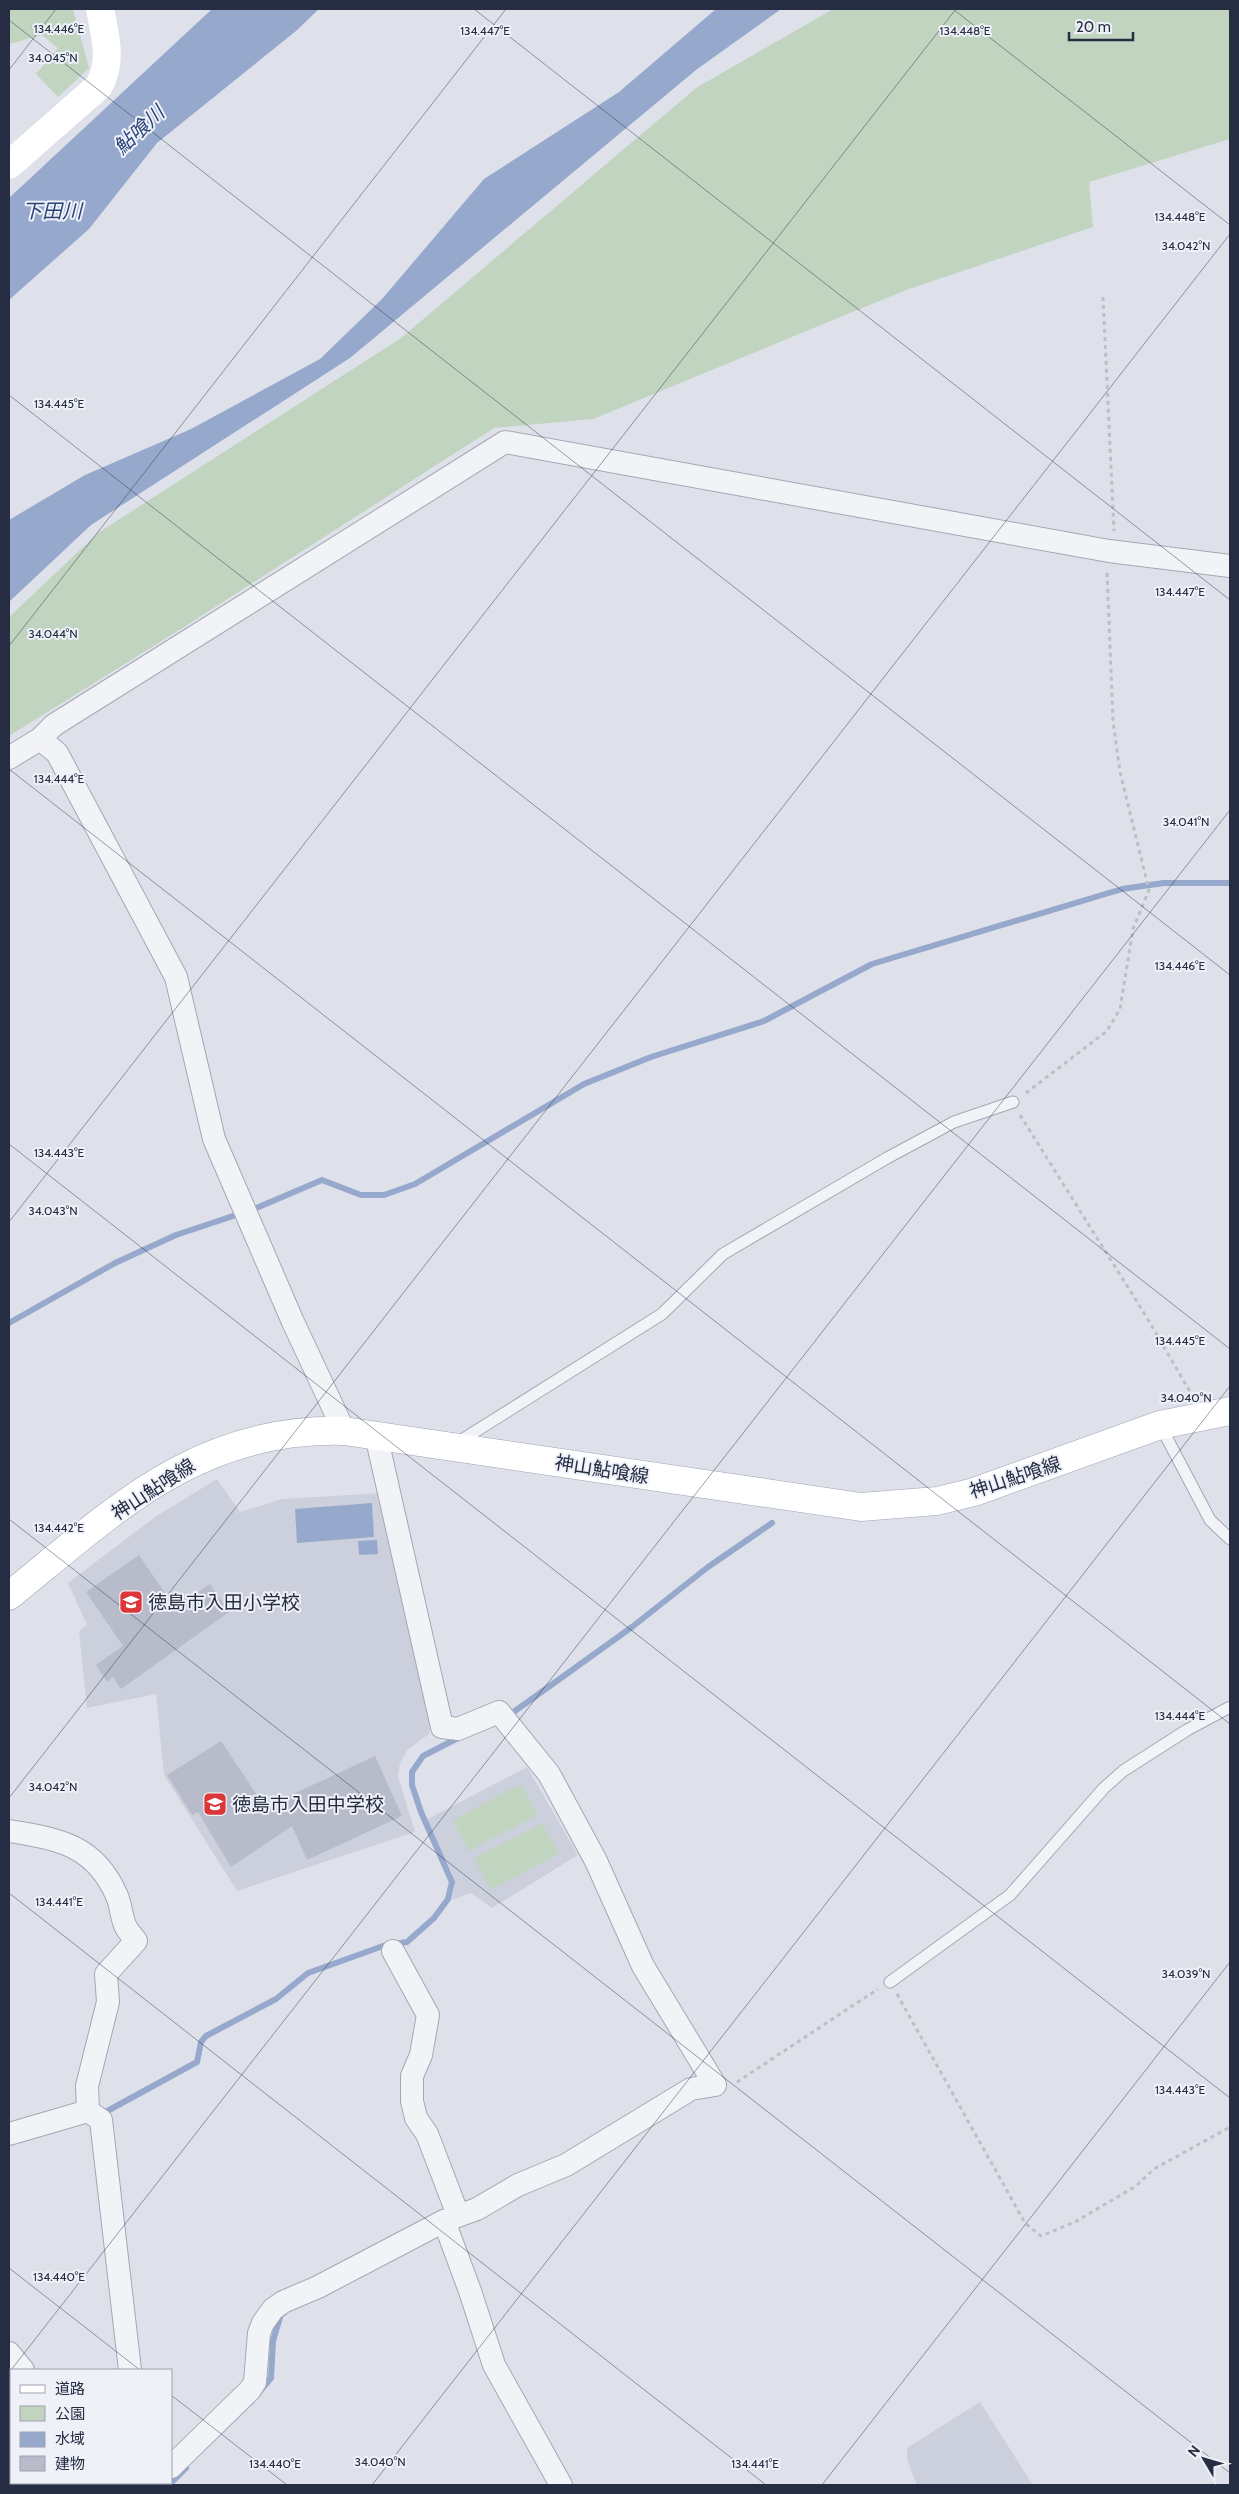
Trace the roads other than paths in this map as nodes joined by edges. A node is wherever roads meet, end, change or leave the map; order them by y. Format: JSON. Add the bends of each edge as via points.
{"nodes":[{"id":1,"x":100,"y":9,"type":"edge"},
{"id":2,"x":9,"y":165,"type":"edge"},
{"id":3,"x":1230,"y":566,"type":"edge"},
{"id":4,"x":40,"y":739,"type":"junction"},
{"id":5,"x":9,"y":758,"type":"edge"},
{"id":6,"x":1013,"y":1102,"type":"road end"},
{"id":7,"x":1230,"y":1411,"type":"edge"},
{"id":8,"x":1160,"y":1426,"type":"junction"},
{"id":9,"x":344,"y":1430,"type":"junction"},
{"id":10,"x":376,"y":1434,"type":"junction"},
{"id":11,"x":453,"y":1446,"type":"junction"},
{"id":12,"x":1230,"y":1539,"type":"edge"},
{"id":13,"x":11,"y":1590,"type":"edge"},
{"id":14,"x":1230,"y":1707,"type":"edge"},
{"id":15,"x":9,"y":1831,"type":"edge"},
{"id":16,"x":393,"y":1951,"type":"dead end"},
{"id":17,"x":890,"y":1982,"type":"road end"},
{"id":18,"x":95,"y":2115,"type":"junction"},
{"id":19,"x":9,"y":2134,"type":"edge"},
{"id":20,"x":449,"y":2225,"type":"junction"},
{"id":21,"x":9,"y":2353,"type":"edge"},
{"id":22,"x":22,"y":2369,"type":"edge"},
{"id":23,"x":130,"y":2369,"type":"edge"},
{"id":24,"x":172,"y":2466,"type":"edge"},
{"id":25,"x":561,"y":2485,"type":"edge"}],
"edges":[{"from":1,"to":2,"type":"main road","via":[[108,57],[106,74],[99,86]]},
{"from":3,"to":4,"type":"street","via":[[1109,551],[505,442],[54,725]]},
{"from":4,"to":5,"type":"street"},
{"from":4,"to":9,"type":"street","via":[[57,753],[176,977],[214,1139],[244,1213]]},
{"from":6,"to":11,"type":"lane","via":[[954,1122],[722,1254],[662,1314]]},
{"from":7,"to":8,"type":"main road","name":"神山鮎喰線"},
{"from":8,"to":11,"type":"main road","name":"神山鮎喰線","via":[[974,1492],[937,1501],[861,1507]]},
{"from":8,"to":12,"type":"lane","via":[[1210,1520]]},
{"from":9,"to":10,"type":"main road","name":"神山鮎喰線"},
{"from":9,"to":13,"type":"main road","name":"神山鮎喰線","via":[[310,1430],[249,1440],[175,1470]]},
{"from":10,"to":11,"type":"main road","name":"神山鮎喰線"},
{"from":10,"to":20,"type":"street","via":[[442,1727],[458,1729],[500,1712],[549,1774],[596,1861],[643,1966],[715,2085],[691,2088],[566,2165],[518,2185]]},
{"from":14,"to":17,"type":"lane","via":[[1123,1771],[1010,1894]]},
{"from":15,"to":18,"type":"street","via":[[47,1837],[86,1853],[104,1870],[118,1897],[125,1926],[136,1941],[106,1974],[108,2002],[87,2086]]},
{"from":16,"to":20,"type":"street","via":[[428,2015],[412,2076],[412,2100],[416,2118],[428,2134]]},
{"from":18,"to":19,"type":"street"},
{"from":18,"to":23,"type":"street"},
{"from":20,"to":24,"type":"street","via":[[273,2309],[259,2333],[255,2382],[250,2390]]},
{"from":20,"to":25,"type":"street","via":[[494,2365]]},
{"from":21,"to":22,"type":"street"}]}
